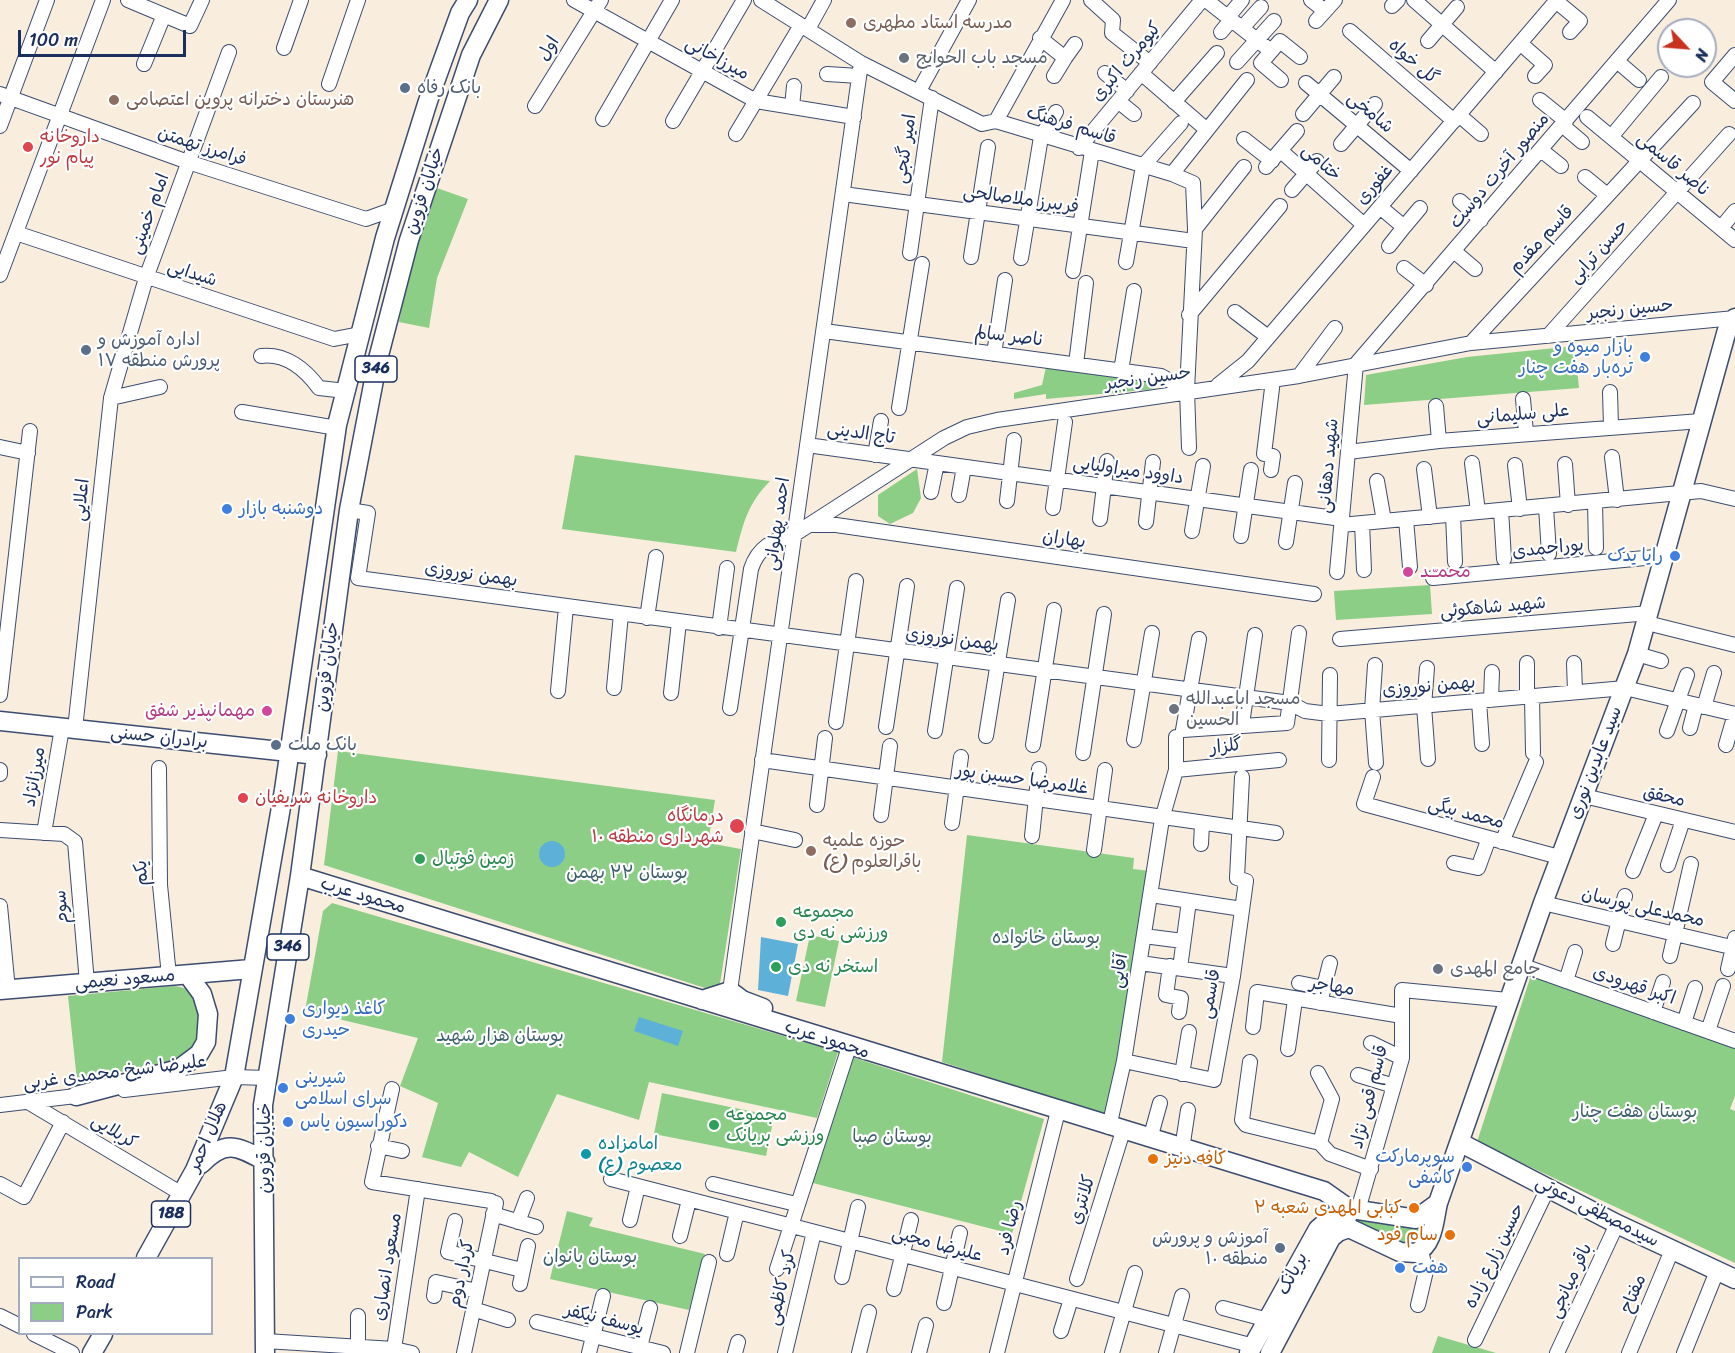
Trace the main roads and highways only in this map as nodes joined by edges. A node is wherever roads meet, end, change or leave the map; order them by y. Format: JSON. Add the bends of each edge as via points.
{"nodes":[{"id":1,"x":499,"y":0,"type":"edge"},
{"id":2,"x":464,"y":4,"type":"edge"},
{"id":3,"x":1733,"y":325,"type":"edge"},
{"id":4,"x":0,"y":721,"type":"edge"},
{"id":5,"x":289,"y":751,"type":"junction"},
{"id":6,"x":317,"y":754,"type":"junction"},
{"id":7,"x":300,"y":876,"type":"junction"},
{"id":8,"x":251,"y":969,"type":"junction"},
{"id":9,"x":188,"y":975,"type":"junction"},
{"id":10,"x":4,"y":990,"type":"edge"},
{"id":11,"x":702,"y":1000,"type":"junction"},
{"id":12,"x":849,"y":1047,"type":"junction"},
{"id":13,"x":234,"y":1077,"type":"joint"},
{"id":14,"x":76,"y":1096,"type":"road end"},
{"id":15,"x":1461,"y":1143,"type":"junction"},
{"id":16,"x":265,"y":1161,"type":"junction"},
{"id":17,"x":195,"y":1170,"type":"junction"},
{"id":18,"x":1438,"y":1203,"type":"junction"},
{"id":19,"x":1353,"y":1216,"type":"junction"},
{"id":20,"x":1421,"y":1251,"type":"joint"},
{"id":21,"x":147,"y":1257,"type":"edge"},
{"id":22,"x":1735,"y":1279,"type":"edge"},
{"id":23,"x":102,"y":1335,"type":"edge"},
{"id":24,"x":265,"y":1347,"type":"edge"},
{"id":25,"x":1258,"y":1351,"type":"edge"},
{"id":26,"x":92,"y":1353,"type":"edge"}],
"edges":[{"from":1,"to":6,"type":"main road","name":"خیابان قزوین","number":"346","via":[[471,55],[405,251],[380,349],[349,510]]},
{"from":2,"to":5,"type":"main road","name":"خیابان قزوین","number":"346","via":[[394,209],[337,428]]},
{"from":3,"to":15,"type":"main road","name":"سید عابدین نوری","via":[[1701,421],[1637,654],[1559,857]]},
{"from":4,"to":5,"type":"main road","name":"برادران حسنی"},
{"from":5,"to":6,"type":"main road","name":"برادران حسنی"},
{"from":5,"to":8,"type":"main road","name":"خیابان قزوین","number":"346"},
{"from":6,"to":7,"type":"main road","name":"خیابان قزوین","number":"346"},
{"from":7,"to":11,"type":"main road","name":"محمود عرب"},
{"from":7,"to":16,"type":"main road","name":"خیابان قزوین","number":"346","via":[[263,1105]]},
{"from":8,"to":9,"type":"main road","name":"مسعود نعیمی"},
{"from":8,"to":13,"type":"main road","name":"خیابان قزوین","number":"346"},
{"from":9,"to":10,"type":"main road","name":"مسعود نعیمی"},
{"from":9,"to":14,"type":"main road","via":[[202,994],[208,1014],[206,1042],[199,1054],[180,1068]]},
{"from":11,"to":12,"type":"main road","name":"محمود عرب"},
{"from":11,"to":12,"type":"main road","via":[[730,991],[742,1000],[825,1031]]},
{"from":12,"to":19,"type":"main road","name":"محمود عرب","via":[[1324,1191]]},
{"from":13,"to":17,"type":"main road","name":"هلال احمر","number":"188"},
{"from":15,"to":18,"type":"main road","name":"سید عابدین نوری"},
{"from":15,"to":22,"type":"main road","name":"سیدمصطفی دعوتی","via":[[1617,1224]]},
{"from":16,"to":17,"type":"main road","number":"188","via":[[227,1146],[215,1150]]},
{"from":16,"to":24,"type":"main road","name":"خیابان قزوین","number":"346"},
{"from":17,"to":21,"type":"main road","name":"هلال احمر","number":"188"},
{"from":18,"to":19,"type":"main road","via":[[1416,1220]]},
{"from":18,"to":20,"type":"main road","name":"سید عابدین نوری","via":[[1431,1237]]},
{"from":19,"to":20,"type":"main road","name":"محمود عرب","via":[[1400,1252]]},
{"from":19,"to":25,"type":"main road","name":"بریانک","via":[[1331,1238]]},
{"from":19,"to":25,"type":"main road","name":"بریانک","via":[[1332,1217],[1318,1229],[1268,1320]]},
{"from":23,"to":26,"type":"main road"}]}
